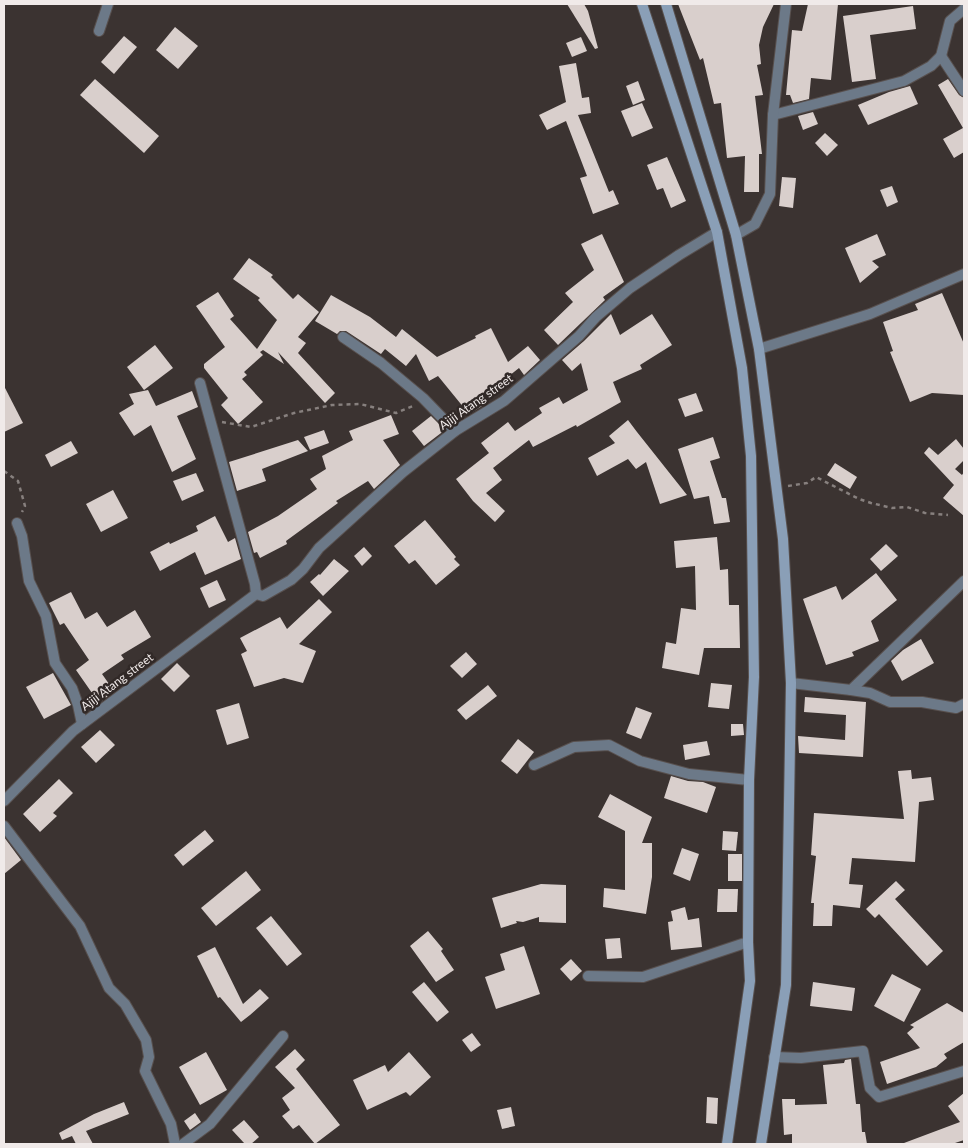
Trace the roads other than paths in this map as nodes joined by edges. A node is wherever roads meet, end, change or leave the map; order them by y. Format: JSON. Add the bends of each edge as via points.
{"nodes":[{"id":1,"x":108,"y":4,"type":"edge"},
{"id":2,"x":642,"y":4,"type":"edge"},
{"id":3,"x":666,"y":4,"type":"edge"},
{"id":4,"x":786,"y":4,"type":"edge"},
{"id":5,"x":964,"y":9,"type":"edge"},
{"id":6,"x":100,"y":31,"type":"dead end"},
{"id":7,"x":941,"y":56,"type":"junction"},
{"id":8,"x":964,"y":91,"type":"edge"},
{"id":9,"x":773,"y":114,"type":"junction"},
{"id":10,"x":717,"y":232,"type":"junction"},
{"id":11,"x":736,"y":235,"type":"junction"},
{"id":12,"x":964,"y":274,"type":"edge"},
{"id":13,"x":343,"y":337,"type":"dead end"},
{"id":14,"x":759,"y":349,"type":"junction"},
{"id":15,"x":200,"y":383,"type":"dead end"},
{"id":16,"x":455,"y":431,"type":"junction"},
{"id":17,"x":17,"y":523,"type":"road end"},
{"id":18,"x":964,"y":580,"type":"edge"},
{"id":19,"x":256,"y":594,"type":"junction"},
{"id":20,"x":791,"y":683,"type":"junction"},
{"id":21,"x":851,"y":690,"type":"junction"},
{"id":22,"x":964,"y":704,"type":"edge"},
{"id":23,"x":82,"y":724,"type":"junction"},
{"id":24,"x":534,"y":765,"type":"dead end"},
{"id":25,"x":749,"y":780,"type":"junction"},
{"id":26,"x":4,"y":801,"type":"edge"},
{"id":27,"x":4,"y":826,"type":"edge"},
{"id":28,"x":748,"y":942,"type":"junction"},
{"id":29,"x":588,"y":976,"type":"dead end"},
{"id":30,"x":283,"y":1036,"type":"dead end"},
{"id":31,"x":774,"y":1057,"type":"junction"},
{"id":32,"x":964,"y":1071,"type":"edge"},
{"id":33,"x":176,"y":1144,"type":"edge"},
{"id":34,"x":183,"y":1144,"type":"edge"},
{"id":35,"x":727,"y":1144,"type":"edge"},
{"id":36,"x":760,"y":1144,"type":"edge"}],
"edges":[{"from":1,"to":6,"type":"street"},
{"from":2,"to":10,"type":"main road"},
{"from":3,"to":11,"type":"main road"},
{"from":4,"to":9,"type":"street"},
{"from":5,"to":7,"type":"street","via":[[950,22]]},
{"from":7,"to":8,"type":"street"},
{"from":7,"to":9,"type":"street","via":[[931,66],[904,81]]},
{"from":9,"to":11,"type":"street","via":[[770,194],[755,224]]},
{"from":10,"to":16,"type":"street","name":"Ajiji Atang street","via":[[630,288],[504,401]]},
{"from":10,"to":25,"type":"main road","via":[[742,368],[751,456],[754,677]]},
{"from":11,"to":14,"type":"main road"},
{"from":12,"to":14,"type":"street","via":[[870,314]]},
{"from":13,"to":16,"type":"street","via":[[381,363]]},
{"from":14,"to":20,"type":"main road","via":[[783,538]]},
{"from":15,"to":19,"type":"street"},
{"from":16,"to":19,"type":"street","name":"Ajiji Atang street","via":[[403,472],[319,548],[291,580],[263,596]]},
{"from":17,"to":23,"type":"street","via":[[30,581],[46,616],[55,663],[72,688]]},
{"from":18,"to":21,"type":"street"},
{"from":19,"to":23,"type":"street","name":"Ajiji Atang street"},
{"from":20,"to":21,"type":"street"},
{"from":20,"to":31,"type":"main road","via":[[786,985]]},
{"from":21,"to":22,"type":"street","via":[[870,693],[890,702],[922,702],[956,708]]},
{"from":23,"to":26,"type":"street","name":"Ajiji Atang street"},
{"from":24,"to":25,"type":"street","via":[[574,747],[609,745],[640,761],[689,774]]},
{"from":25,"to":28,"type":"main road"},
{"from":27,"to":33,"type":"street","via":[[80,926],[110,988],[125,1004],[146,1040],[149,1057],[145,1071],[172,1124]]},
{"from":28,"to":29,"type":"street","via":[[643,977]]},
{"from":28,"to":35,"type":"main road","via":[[750,981],[747,1012]]},
{"from":30,"to":34,"type":"street","via":[[210,1124]]},
{"from":31,"to":32,"type":"street","via":[[801,1058],[863,1051],[870,1088],[880,1097]]},
{"from":31,"to":36,"type":"main road"}]}
